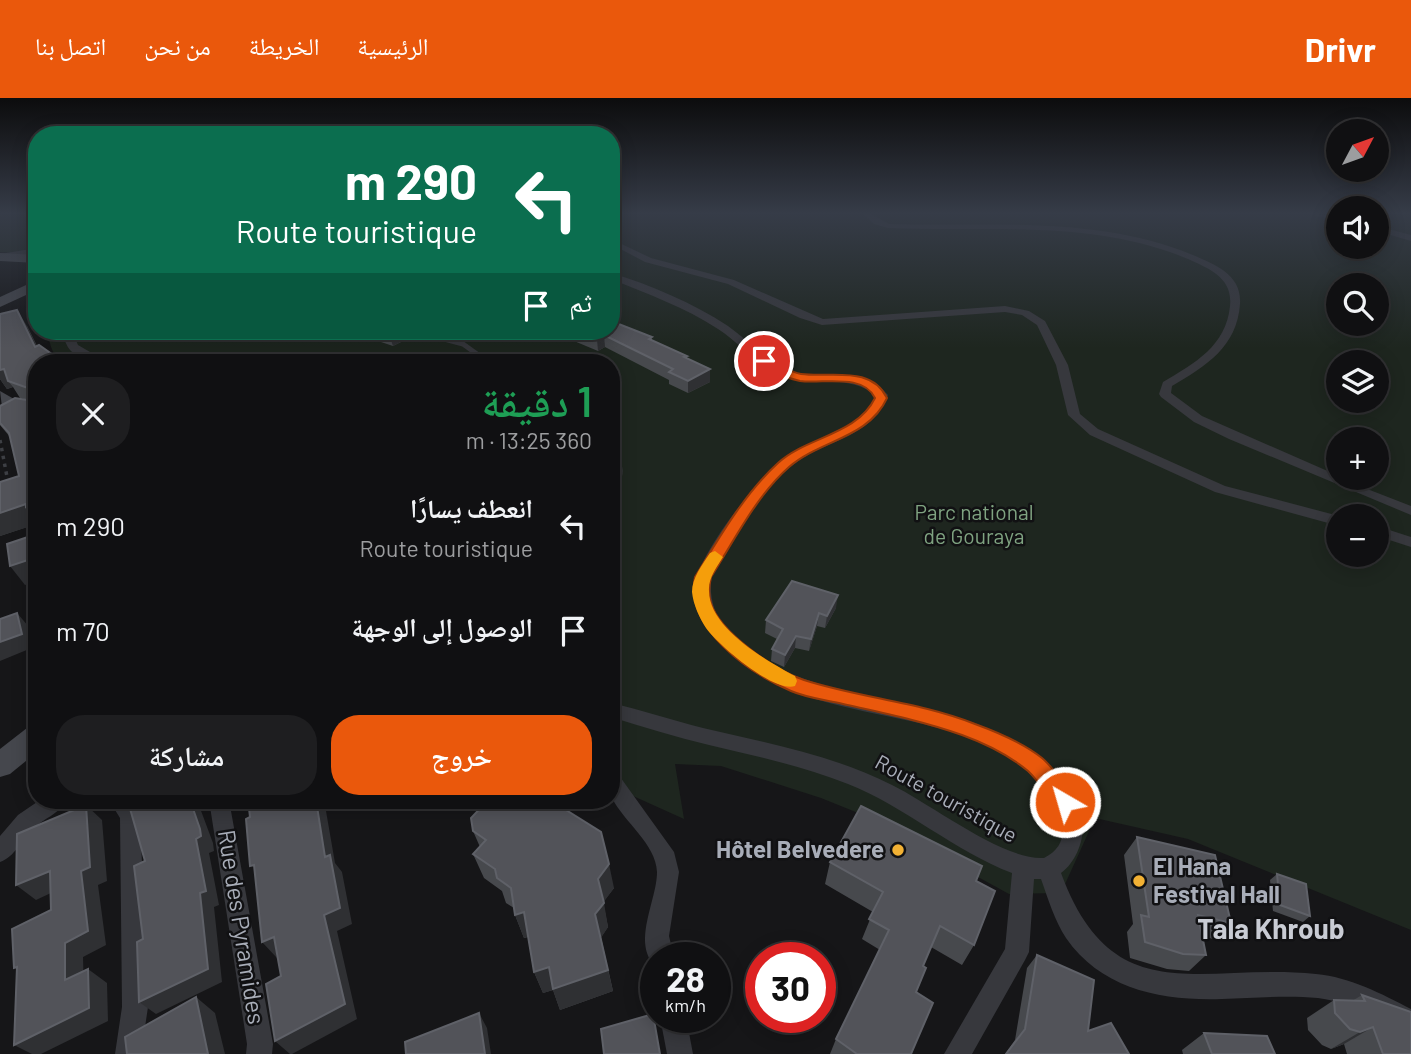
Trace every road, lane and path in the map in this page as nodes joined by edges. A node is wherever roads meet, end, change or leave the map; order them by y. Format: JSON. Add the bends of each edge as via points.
{"nodes":[{"id":1,"x":645,"y":259,"type":"edge"},
{"id":2,"x":1193,"y":259,"type":"edge"},
{"id":3,"x":620,"y":280,"type":"edge"},
{"id":4,"x":28,"y":289,"type":"edge"},
{"id":5,"x":0,"y":303,"type":"edge"},
{"id":6,"x":70,"y":340,"type":"edge"},
{"id":7,"x":448,"y":340,"type":"edge"},
{"id":8,"x":89,"y":354,"type":"edge"},
{"id":9,"x":477,"y":354,"type":"edge"},
{"id":10,"x":0,"y":396,"type":"edge"},
{"id":11,"x":28,"y":408,"type":"edge"},
{"id":12,"x":0,"y":440,"type":"edge"},
{"id":13,"x":3,"y":477,"type":"edge"},
{"id":14,"x":13,"y":489,"type":"edge"},
{"id":15,"x":1411,"y":511,"type":"edge"},
{"id":16,"x":1326,"y":518,"type":"edge"},
{"id":17,"x":1389,"y":535,"type":"edge"},
{"id":18,"x":1411,"y":542,"type":"edge"},
{"id":19,"x":620,"y":712,"type":"edge"},
{"id":20,"x":28,"y":743,"type":"edge"},
{"id":21,"x":0,"y":765,"type":"edge"},
{"id":22,"x":620,"y":792,"type":"edge"},
{"id":23,"x":42,"y":809,"type":"edge"},
{"id":24,"x":125,"y":809,"type":"edge"},
{"id":25,"x":221,"y":809,"type":"edge"},
{"id":26,"x":0,"y":852,"type":"edge"},
{"id":27,"x":1036,"y":866,"type":"junction"},
{"id":28,"x":658,"y":942,"type":"edge"},
{"id":29,"x":1411,"y":1023,"type":"edge"},
{"id":30,"x":676,"y":1033,"type":"edge"},
{"id":31,"x":128,"y":1054,"type":"edge"},
{"id":32,"x":259,"y":1054,"type":"edge"},
{"id":33,"x":681,"y":1054,"type":"edge"},
{"id":34,"x":957,"y":1054,"type":"edge"}],
"edges":[{"from":1,"to":16,"type":"street","via":[[731,282],[822,322],[1005,309],[1025,313],[1041,323],[1062,365],[1079,422],[1116,444],[1220,489]]},
{"from":2,"to":15,"type":"street","via":[[1231,279],[1235,316],[1218,351],[1167,384],[1165,394],[1198,419],[1233,436]]},
{"from":3,"to":27,"type":"street","via":[[710,319],[784,373],[855,378],[882,395],[874,413],[774,474],[703,577],[703,605],[713,625],[733,645],[797,686],[917,713],[969,730],[1036,765],[1073,820],[1067,851],[1055,865]]},
{"from":4,"to":5,"type":"main road"},
{"from":6,"to":8,"type":"street","via":[[78,351]]},
{"from":7,"to":9,"type":"lane"},
{"from":10,"to":11,"type":"main road"},
{"from":12,"to":13,"type":"path"},
{"from":13,"to":14,"type":"path"},
{"from":17,"to":18,"type":"street"},
{"from":19,"to":27,"type":"street","name":"Route touristique","via":[[861,777],[1010,862]]},
{"from":20,"to":21,"type":"main road"},
{"from":22,"to":28,"type":"street","via":[[663,852],[668,872]]},
{"from":23,"to":26,"type":"street","via":[[24,821]]},
{"from":24,"to":31,"type":"street","via":[[130,816],[135,1007]]},
{"from":25,"to":32,"type":"street","name":"Rue des Pyramides"},
{"from":27,"to":29,"type":"street","via":[[1075,930],[1098,957],[1128,978],[1169,986],[1319,986],[1380,1006]]},
{"from":27,"to":34,"type":"street","via":[[1017,952]]},
{"from":30,"to":33,"type":"street"}]}
